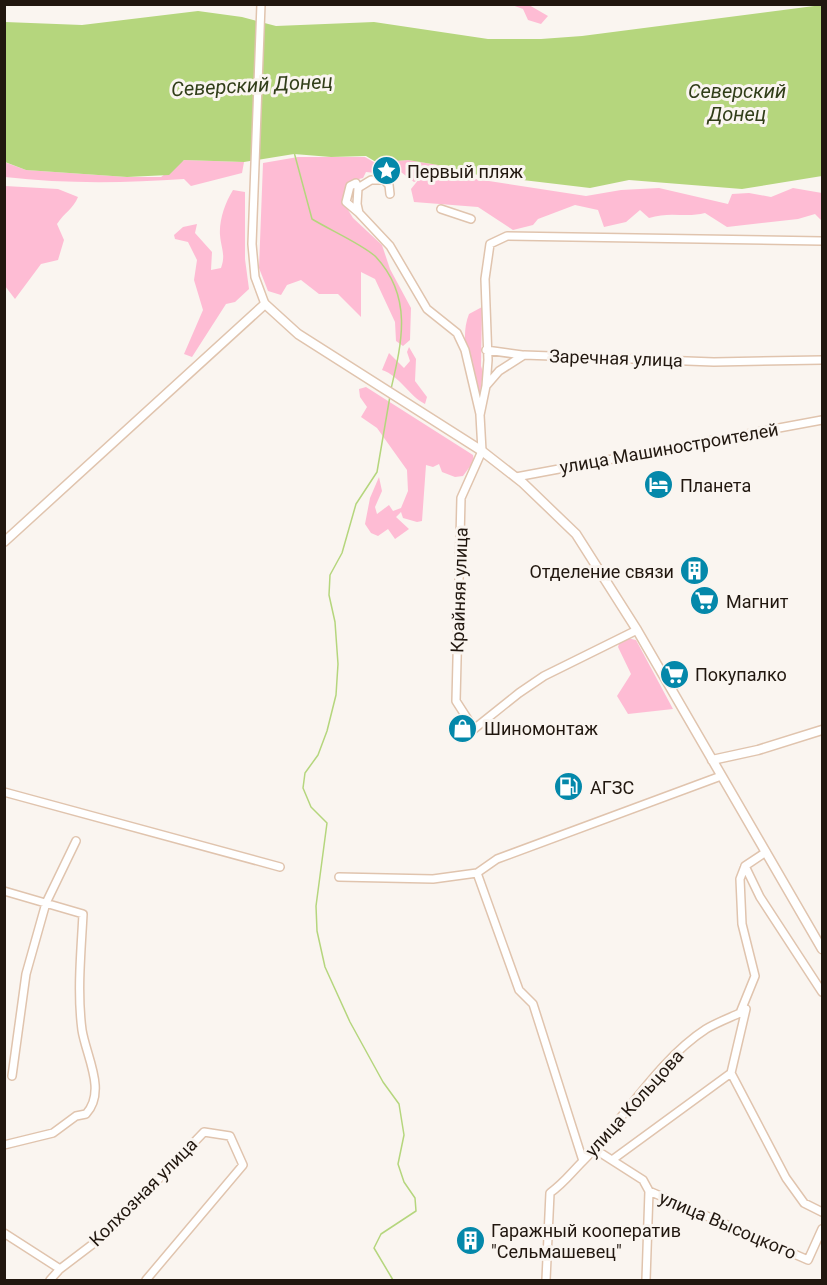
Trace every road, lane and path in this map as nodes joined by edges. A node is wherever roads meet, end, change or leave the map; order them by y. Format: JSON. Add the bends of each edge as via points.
{"nodes":[{"id":1,"x":261,"y":4,"type":"edge"},
{"id":2,"x":358,"y":188,"type":"junction"},
{"id":3,"x":390,"y":194,"type":"dead end"},
{"id":4,"x":441,"y":209,"type":"dead end"},
{"id":5,"x":359,"y":213,"type":"junction"},
{"id":6,"x":471,"y":219,"type":"dead end"},
{"id":7,"x":822,"y":241,"type":"edge"},
{"id":8,"x":265,"y":304,"type":"junction"},
{"id":9,"x":486,"y":350,"type":"junction"},
{"id":10,"x":524,"y":355,"type":"junction"},
{"id":11,"x":822,"y":360,"type":"edge"},
{"id":12,"x":486,"y":386,"type":"junction"},
{"id":13,"x":480,"y":415,"type":"junction"},
{"id":14,"x":822,"y":420,"type":"edge"},
{"id":15,"x":482,"y":451,"type":"junction"},
{"id":16,"x":516,"y":477,"type":"junction"},
{"id":17,"x":4,"y":542,"type":"edge"},
{"id":18,"x":637,"y":630,"type":"junction"},
{"id":19,"x":822,"y":730,"type":"edge"},
{"id":20,"x":712,"y":760,"type":"junction"},
{"id":21,"x":721,"y":776,"type":"junction"},
{"id":22,"x":4,"y":792,"type":"edge"},
{"id":23,"x":76,"y":841,"type":"dead end"},
{"id":24,"x":766,"y":852,"type":"junction"},
{"id":25,"x":745,"y":866,"type":"junction"},
{"id":26,"x":280,"y":867,"type":"dead end"},
{"id":27,"x":477,"y":873,"type":"junction"},
{"id":28,"x":339,"y":877,"type":"dead end"},
{"id":29,"x":4,"y":891,"type":"edge"},
{"id":30,"x":46,"y":903,"type":"junction"},
{"id":31,"x":822,"y":950,"type":"edge"},
{"id":32,"x":822,"y":992,"type":"edge"},
{"id":33,"x":748,"y":995,"type":"junction"},
{"id":34,"x":731,"y":1073,"type":"junction"},
{"id":35,"x":12,"y":1076,"type":"dead end"},
{"id":36,"x":4,"y":1145,"type":"edge"},
{"id":37,"x":596,"y":1150,"type":"junction"},
{"id":38,"x":612,"y":1160,"type":"junction"},
{"id":39,"x":583,"y":1161,"type":"junction"},
{"id":40,"x":649,"y":1191,"type":"junction"},
{"id":41,"x":822,"y":1212,"type":"edge"},
{"id":42,"x":822,"y":1229,"type":"edge"},
{"id":43,"x":4,"y":1233,"type":"edge"},
{"id":44,"x":60,"y":1269,"type":"junction"},
{"id":45,"x":50,"y":1281,"type":"edge"},
{"id":46,"x":146,"y":1281,"type":"edge"},
{"id":47,"x":546,"y":1281,"type":"edge"},
{"id":48,"x":646,"y":1281,"type":"edge"}],
"edges":[{"from":1,"to":8,"type":"street","via":[[253,224],[255,277]]},
{"from":2,"to":3,"type":"street","via":[[371,180],[384,180]]},
{"from":2,"to":5,"type":"street"},
{"from":2,"to":5,"type":"street","via":[[356,183],[350,186],[346,202]]},
{"from":4,"to":6,"type":"street"},
{"from":5,"to":13,"type":"street","via":[[390,246],[427,309],[457,333],[465,350]]},
{"from":7,"to":9,"type":"street","via":[[507,236],[490,244],[485,279]]},
{"from":8,"to":15,"type":"street","via":[[298,334]]},
{"from":8,"to":17,"type":"street"},
{"from":9,"to":10,"type":"street"},
{"from":9,"to":12,"type":"street"},
{"from":10,"to":11,"type":"street","name":"Заречная улица","via":[[714,362]]},
{"from":10,"to":12,"type":"street","name":"Заречная улица","via":[[499,371]]},
{"from":12,"to":13,"type":"street"},
{"from":13,"to":15,"type":"street"},
{"from":14,"to":16,"type":"street","name":"улица Машиностроителей"},
{"from":15,"to":16,"type":"street"},
{"from":15,"to":18,"type":"street","name":"Крайняя улица","via":[[461,498],[456,700],[474,729],[544,676]]},
{"from":16,"to":18,"type":"street","via":[[576,534]]},
{"from":18,"to":20,"type":"street"},
{"from":19,"to":20,"type":"street"},
{"from":20,"to":21,"type":"street"},
{"from":21,"to":24,"type":"street"},
{"from":21,"to":27,"type":"street","via":[[497,859]]},
{"from":22,"to":26,"type":"street"},
{"from":23,"to":30,"type":"street"},
{"from":24,"to":25,"type":"street"},
{"from":24,"to":31,"type":"street"},
{"from":25,"to":32,"type":"street","via":[[760,897]]},
{"from":25,"to":33,"type":"street","name":"улица Кольцова","via":[[740,879],[742,924],[755,976]]},
{"from":27,"to":28,"type":"street","via":[[433,879]]},
{"from":27,"to":39,"type":"street","via":[[519,990],[533,1004]]},
{"from":29,"to":30,"type":"street"},
{"from":30,"to":35,"type":"street","via":[[26,974]]},
{"from":30,"to":36,"type":"street","via":[[83,914],[79,996],[83,1032],[95,1077],[93,1107],[53,1133]]},
{"from":33,"to":34,"type":"street"},
{"from":33,"to":37,"type":"street","name":"улица Кольцова","via":[[740,1013],[707,1028],[690,1042]]},
{"from":34,"to":38,"type":"street"},
{"from":34,"to":41,"type":"street","via":[[786,1178],[804,1203]]},
{"from":37,"to":38,"type":"street"},
{"from":37,"to":39,"type":"street","name":"улица Кольцова"},
{"from":38,"to":40,"type":"street","via":[[643,1180]]},
{"from":39,"to":47,"type":"street","name":"улица Кольцова","via":[[567,1182],[550,1193]]},
{"from":40,"to":42,"type":"street","name":"улица Высоцкого","via":[[808,1260]]},
{"from":40,"to":48,"type":"street"},
{"from":43,"to":44,"type":"street"},
{"from":44,"to":45,"type":"street","name":"Колхозная улица"},
{"from":44,"to":46,"type":"street","name":"Колхозная улица","via":[[106,1234],[204,1132],[230,1136],[243,1165]]}]}
